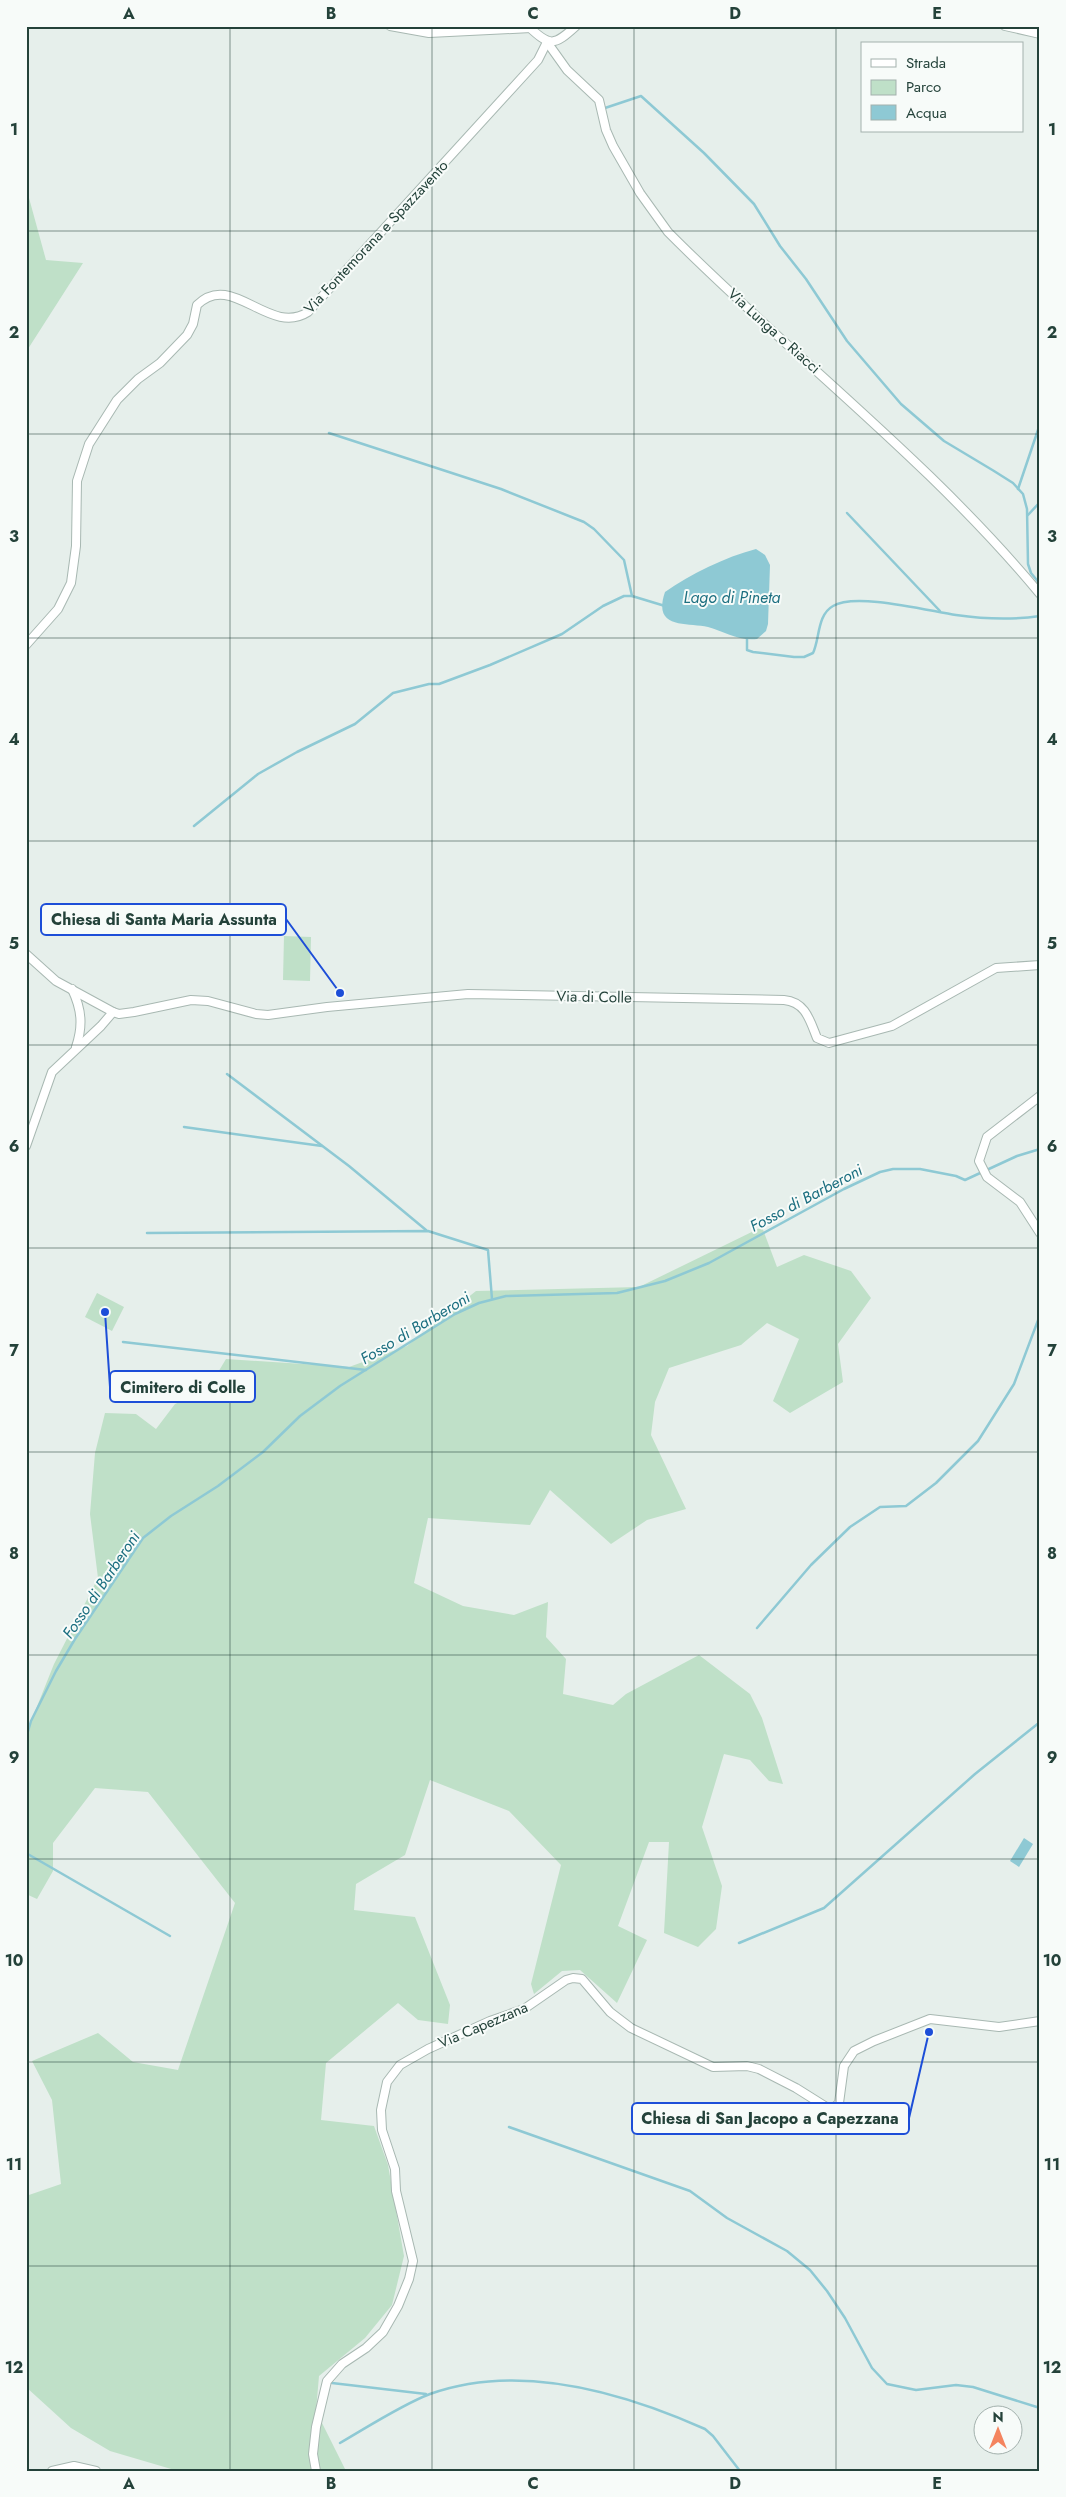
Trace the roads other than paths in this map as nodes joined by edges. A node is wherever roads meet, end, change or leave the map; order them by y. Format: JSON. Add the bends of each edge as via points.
{"nodes":[{"id":1,"x":390,"y":26,"type":"edge"},
{"id":2,"x":576,"y":26,"type":"edge"},
{"id":3,"x":1005,"y":26,"type":"edge"},
{"id":4,"x":529,"y":27,"type":"edge"},
{"id":5,"x":1040,"y":34,"type":"edge"},
{"id":6,"x":547,"y":42,"type":"junction"},
{"id":7,"x":1040,"y":594,"type":"edge"},
{"id":8,"x":26,"y":645,"type":"edge"},
{"id":9,"x":26,"y":954,"type":"edge"},
{"id":10,"x":1040,"y":965,"type":"edge"},
{"id":11,"x":72,"y":989,"type":"junction"},
{"id":12,"x":113,"y":1012,"type":"junction"},
{"id":13,"x":75,"y":1049,"type":"junction"},
{"id":14,"x":1040,"y":1096,"type":"edge"},
{"id":15,"x":26,"y":1146,"type":"edge"},
{"id":16,"x":1040,"y":1233,"type":"edge"},
{"id":17,"x":1040,"y":2021,"type":"edge"},
{"id":18,"x":52,"y":2471,"type":"edge"},
{"id":19,"x":96,"y":2471,"type":"edge"},
{"id":20,"x":316,"y":2471,"type":"edge"}],
"edges":[{"from":1,"to":4,"type":"street","via":[[429,33]]},
{"from":2,"to":6,"type":"street","via":[[560,40]]},
{"from":3,"to":5,"type":"street"},
{"from":4,"to":6,"type":"street","name":"Via Lunga o Riacci"},
{"from":6,"to":7,"type":"street","name":"Via Lunga o Riacci","via":[[567,70],[599,100],[613,146],[640,193],[668,232],[955,500],[1001,547]]},
{"from":6,"to":8,"type":"street","name":"Via Fontemorana e Spazzavento","via":[[538,60],[308,312],[292,319],[278,318],[227,295],[212,297],[196,305],[193,324],[187,335],[117,400],[89,444],[77,481],[76,546],[71,583],[58,609]]},
{"from":9,"to":11,"type":"street","via":[[56,981]]},
{"from":10,"to":12,"type":"street","name":"Via di Colle","via":[[996,968],[892,1026],[829,1043],[817,1038],[800,1005],[784,1000],[468,994],[268,1015],[198,1000],[134,1012]]},
{"from":11,"to":12,"type":"street"},
{"from":11,"to":13,"type":"street","via":[[80,1004],[82,1021]]},
{"from":12,"to":13,"type":"street"},
{"from":13,"to":15,"type":"street","via":[[52,1072]]},
{"from":14,"to":16,"type":"street","via":[[986,1137],[980,1156],[983,1170],[1020,1202]]},
{"from":17,"to":20,"type":"street","name":"Via Capezzana","via":[[998,2027],[930,2019],[874,2041],[854,2051],[844,2066],[838,2103],[830,2110],[759,2069],[747,2066],[713,2068],[631,2028],[610,2012],[582,1979],[573,1978],[524,2009],[428,2048],[400,2065],[387,2082],[381,2110],[382,2130],[395,2169],[398,2200],[413,2261],[398,2306],[383,2332],[342,2364],[327,2381],[316,2426],[313,2454]]},
{"from":18,"to":19,"type":"street","via":[[74,2466]]}]}
